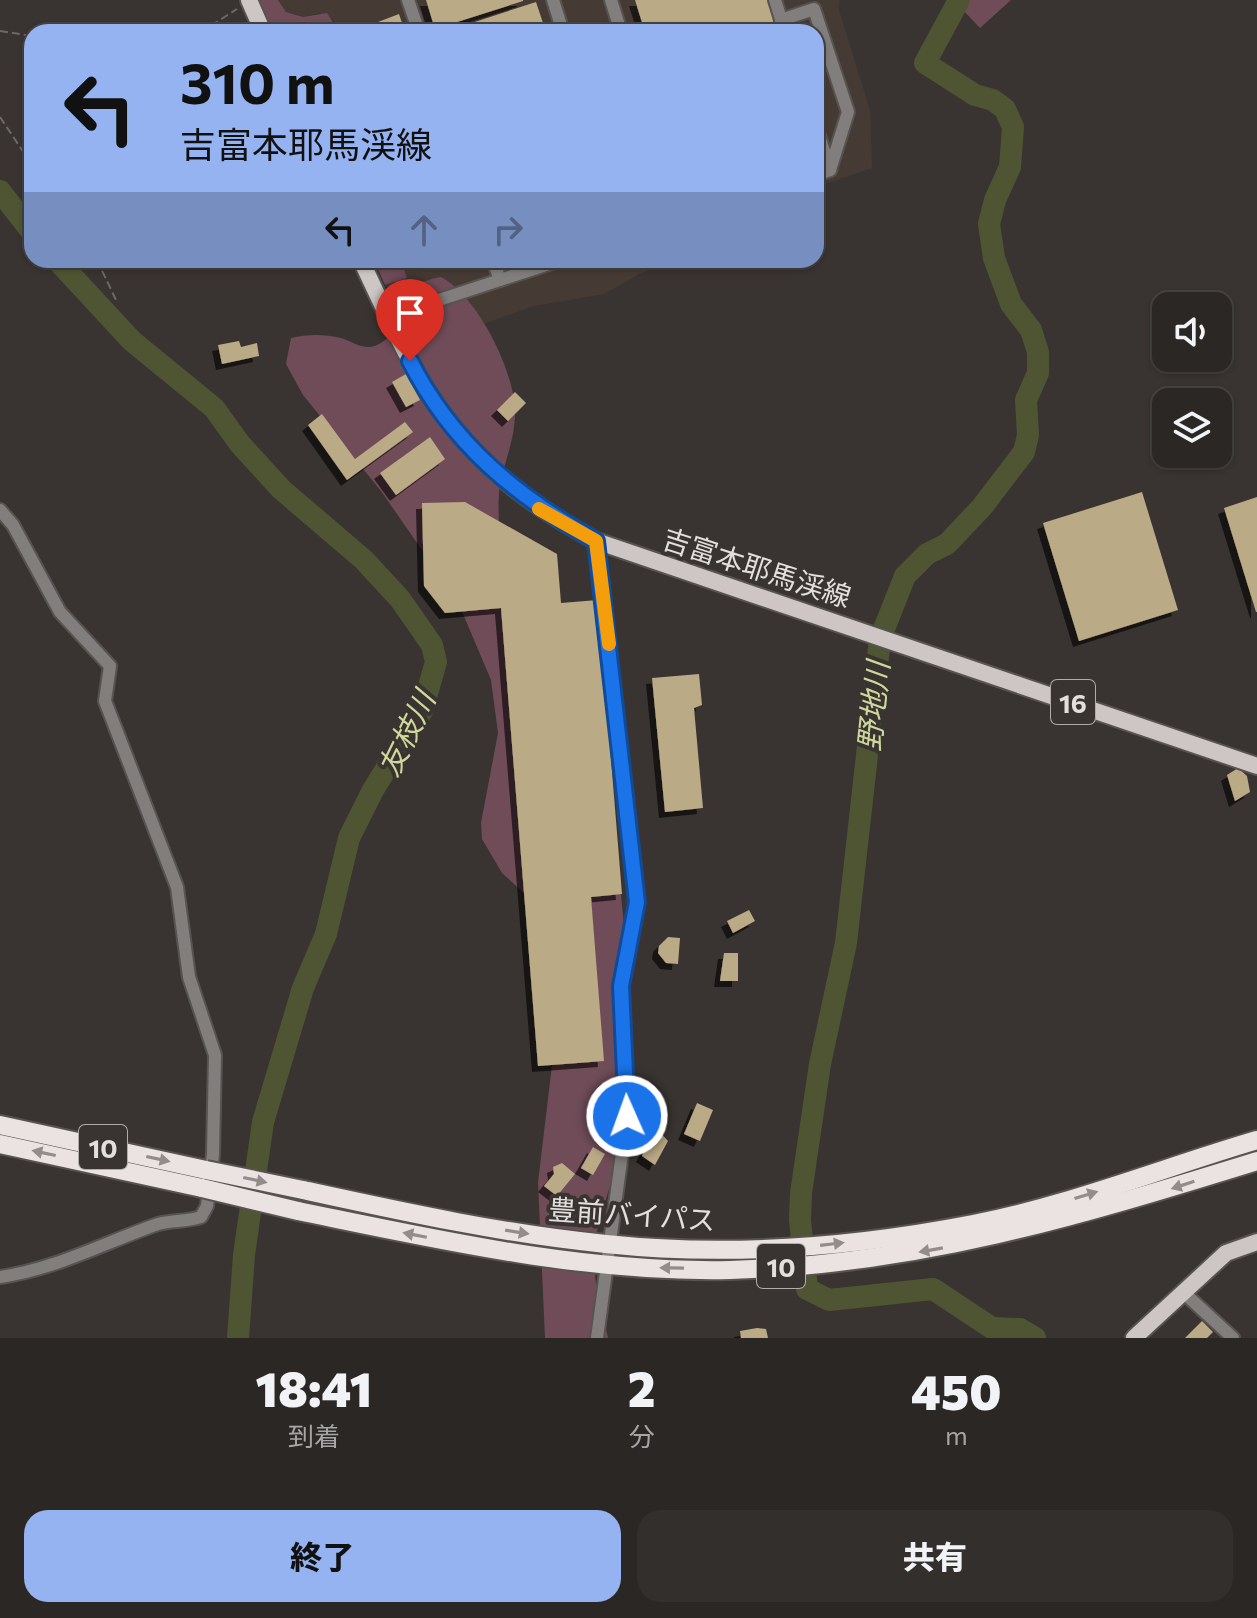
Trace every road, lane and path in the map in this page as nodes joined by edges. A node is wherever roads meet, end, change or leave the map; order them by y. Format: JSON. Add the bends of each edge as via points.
{"nodes":[{"id":1,"x":250,"y":0,"type":"edge"},
{"id":2,"x":408,"y":0,"type":"edge"},
{"id":3,"x":553,"y":0,"type":"edge"},
{"id":4,"x":611,"y":0,"type":"edge"},
{"id":5,"x":775,"y":0,"type":"edge"},
{"id":6,"x":213,"y":24,"type":"edge"},
{"id":7,"x":260,"y":24,"type":"edge"},
{"id":8,"x":416,"y":24,"type":"edge"},
{"id":9,"x":560,"y":24,"type":"edge"},
{"id":10,"x":618,"y":24,"type":"edge"},
{"id":11,"x":782,"y":24,"type":"edge"},
{"id":12,"x":787,"y":24,"type":"edge"},
{"id":13,"x":819,"y":24,"type":"edge"},
{"id":14,"x":0,"y":31,"type":"edge"},
{"id":15,"x":24,"y":35,"type":"edge"},
{"id":16,"x":824,"y":39,"type":"edge"},
{"id":17,"x":0,"y":117,"type":"edge"},
{"id":18,"x":824,"y":151,"type":"edge"},
{"id":19,"x":24,"y":153,"type":"edge"},
{"id":20,"x":830,"y":170,"type":"junction"},
{"id":21,"x":824,"y":172,"type":"edge"},
{"id":22,"x":101,"y":268,"type":"edge"},
{"id":23,"x":365,"y":268,"type":"edge"},
{"id":24,"x":496,"y":268,"type":"edge"},
{"id":25,"x":537,"y":268,"type":"edge"},
{"id":26,"x":500,"y":280,"type":"junction"},
{"id":27,"x":116,"y":300,"type":"dead end"},
{"id":28,"x":387,"y":317,"type":"junction"},
{"id":29,"x":0,"y":510,"type":"edge"},
{"id":30,"x":596,"y":541,"type":"junction"},
{"id":31,"x":1257,"y":766,"type":"edge"},
{"id":32,"x":0,"y":1125,"type":"edge"},
{"id":33,"x":1257,"y":1140,"type":"edge"},
{"id":34,"x":0,"y":1144,"type":"edge"},
{"id":35,"x":1257,"y":1161,"type":"edge"},
{"id":36,"x":204,"y":1179,"type":"junction"},
{"id":37,"x":1257,"y":1242,"type":"edge"},
{"id":38,"x":609,"y":1245,"type":"junction"},
{"id":39,"x":605,"y":1265,"type":"junction"},
{"id":40,"x":0,"y":1277,"type":"edge"},
{"id":41,"x":1182,"y":1291,"type":"junction"},
{"id":42,"x":597,"y":1338,"type":"edge"},
{"id":43,"x":1134,"y":1338,"type":"edge"},
{"id":44,"x":1233,"y":1338,"type":"edge"}],
"edges":[{"from":1,"to":6,"type":"path"},
{"from":1,"to":7,"type":"main road"},
{"from":2,"to":8,"type":"street"},
{"from":3,"to":9,"type":"street"},
{"from":4,"to":10,"type":"street"},
{"from":5,"to":11,"type":"street"},
{"from":12,"to":13,"type":"street","via":[[814,9]]},
{"from":14,"to":15,"type":"path"},
{"from":16,"to":20,"type":"street","via":[[848,112]]},
{"from":17,"to":19,"type":"path"},
{"from":18,"to":20,"type":"street"},
{"from":20,"to":21,"type":"street"},
{"from":22,"to":27,"type":"path"},
{"from":23,"to":28,"type":"main road","name":"吉富本耶馬渓線","number":"16"},
{"from":24,"to":26,"type":"street"},
{"from":25,"to":26,"type":"street"},
{"from":26,"to":28,"type":"street"},
{"from":28,"to":30,"type":"main road","name":"吉富本耶馬渓線","number":"16","via":[[422,384],[461,440],[542,511]]},
{"from":29,"to":40,"type":"street","via":[[60,612],[110,666],[105,701],[177,887],[189,977],[217,1075],[213,1154],[201,1217],[163,1222],[43,1267]]},
{"from":30,"to":31,"type":"main road","name":"吉富本耶馬渓線","number":"16"},
{"from":30,"to":38,"type":"street","via":[[637,902],[621,986],[627,1116]]},
{"from":32,"to":36,"type":"highway","name":"豊前バイパス","number":"10","one_way":true},
{"from":38,"to":33,"type":"highway","name":"豊前バイパス","number":"10","one_way":true,"via":[[728,1250],[918,1233],[1040,1209]]},
{"from":36,"to":34,"type":"highway","name":"豊前バイパス","number":"10","one_way":true},
{"from":35,"to":39,"type":"highway","name":"豊前バイパス","number":"10","one_way":true,"via":[[1043,1226],[910,1253],[729,1270]]},
{"from":36,"to":38,"type":"highway","name":"豊前バイパス","number":"10","one_way":true,"bridge":true,"via":[[303,1190],[455,1223]]},
{"from":39,"to":36,"type":"highway","name":"豊前バイパス","number":"10","one_way":true,"bridge":true,"via":[[298,1211]]},
{"from":37,"to":41,"type":"main road","via":[[1226,1253]]},
{"from":38,"to":39,"type":"street"},
{"from":39,"to":42,"type":"street"},
{"from":41,"to":43,"type":"main road"},
{"from":41,"to":44,"type":"street"}]}
